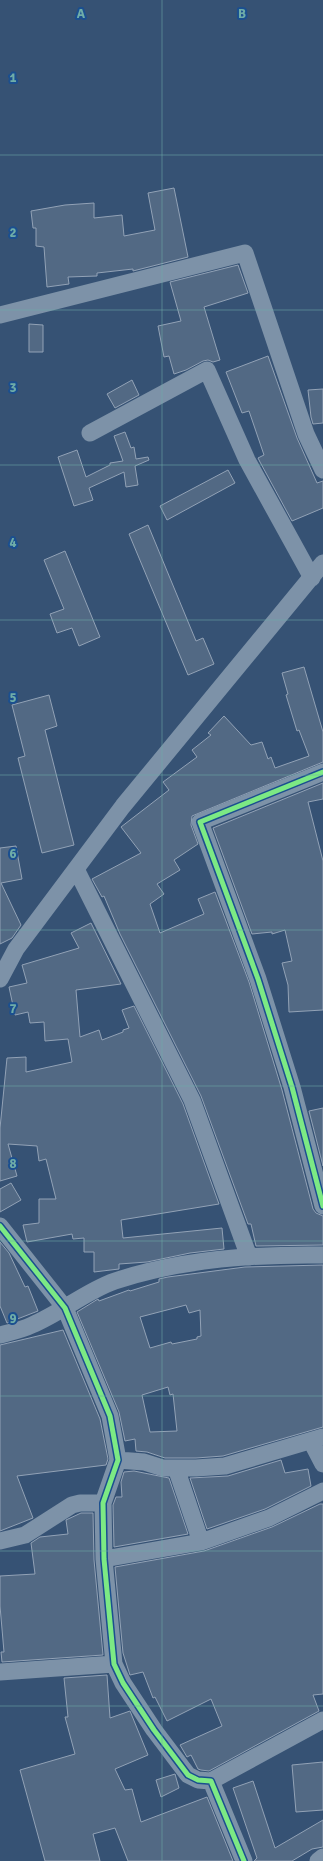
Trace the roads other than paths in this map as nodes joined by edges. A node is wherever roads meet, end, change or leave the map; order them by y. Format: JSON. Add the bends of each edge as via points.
{"nodes":[{"id":1,"x":0,"y":315,"type":"edge"},
{"id":2,"x":90,"y":434,"type":"dead end"},
{"id":3,"x":323,"y":470,"type":"edge"},
{"id":4,"x":323,"y":563,"type":"edge"},
{"id":5,"x":312,"y":578,"type":"junction"},
{"id":6,"x":323,"y":772,"type":"edge"},
{"id":7,"x":76,"y":869,"type":"junction"},
{"id":8,"x":8,"y":951,"type":"edge"},
{"id":9,"x":0,"y":979,"type":"edge"},
{"id":10,"x":323,"y":1206,"type":"edge"},
{"id":11,"x":0,"y":1226,"type":"edge"},
{"id":12,"x":323,"y":1255,"type":"edge"},
{"id":13,"x":249,"y":1257,"type":"junction"},
{"id":14,"x":65,"y":1308,"type":"junction"},
{"id":15,"x":0,"y":1335,"type":"edge"},
{"id":16,"x":317,"y":1439,"type":"edge"},
{"id":17,"x":118,"y":1460,"type":"junction"},
{"id":18,"x":323,"y":1464,"type":"edge"},
{"id":19,"x":176,"y":1468,"type":"junction"},
{"id":20,"x":323,"y":1490,"type":"edge"},
{"id":21,"x":103,"y":1503,"type":"junction"},
{"id":22,"x":0,"y":1541,"type":"edge"},
{"id":23,"x":200,"y":1542,"type":"junction"},
{"id":24,"x":104,"y":1559,"type":"junction"},
{"id":25,"x":114,"y":1664,"type":"junction"},
{"id":26,"x":0,"y":1672,"type":"edge"},
{"id":27,"x":323,"y":1720,"type":"edge"},
{"id":28,"x":211,"y":1781,"type":"junction"},
{"id":29,"x":323,"y":1857,"type":"edge"},
{"id":30,"x":244,"y":1861,"type":"edge"},
{"id":31,"x":318,"y":1861,"type":"edge"}],
"edges":[{"from":1,"to":3,"type":"street","via":[[245,253],[306,434]]},
{"from":2,"to":5,"type":"street","via":[[207,370],[247,460]]},
{"from":4,"to":5,"type":"street"},
{"from":5,"to":7,"type":"street","via":[[123,806]]},
{"from":6,"to":10,"type":"street","via":[[200,822],[258,979],[292,1087]]},
{"from":7,"to":8,"type":"street"},
{"from":7,"to":13,"type":"street","via":[[192,1100]]},
{"from":8,"to":9,"type":"street"},
{"from":11,"to":14,"type":"street"},
{"from":12,"to":13,"type":"street"},
{"from":13,"to":14,"type":"street","via":[[188,1262],[122,1280]]},
{"from":14,"to":15,"type":"street","via":[[32,1325]]},
{"from":14,"to":17,"type":"street","via":[[110,1416]]},
{"from":16,"to":18,"type":"street"},
{"from":16,"to":19,"type":"street","via":[[225,1466]]},
{"from":17,"to":19,"type":"street"},
{"from":17,"to":21,"type":"street"},
{"from":19,"to":23,"type":"street"},
{"from":20,"to":23,"type":"street","via":[[269,1518]]},
{"from":21,"to":22,"type":"street","via":[[72,1505],[25,1535]]},
{"from":21,"to":24,"type":"street"},
{"from":23,"to":24,"type":"street"},
{"from":24,"to":25,"type":"street"},
{"from":25,"to":26,"type":"street"},
{"from":25,"to":28,"type":"street","via":[[123,1683],[154,1730],[188,1775],[198,1780]]},
{"from":27,"to":28,"type":"street"},
{"from":28,"to":30,"type":"street"},
{"from":29,"to":31,"type":"street"}]}
